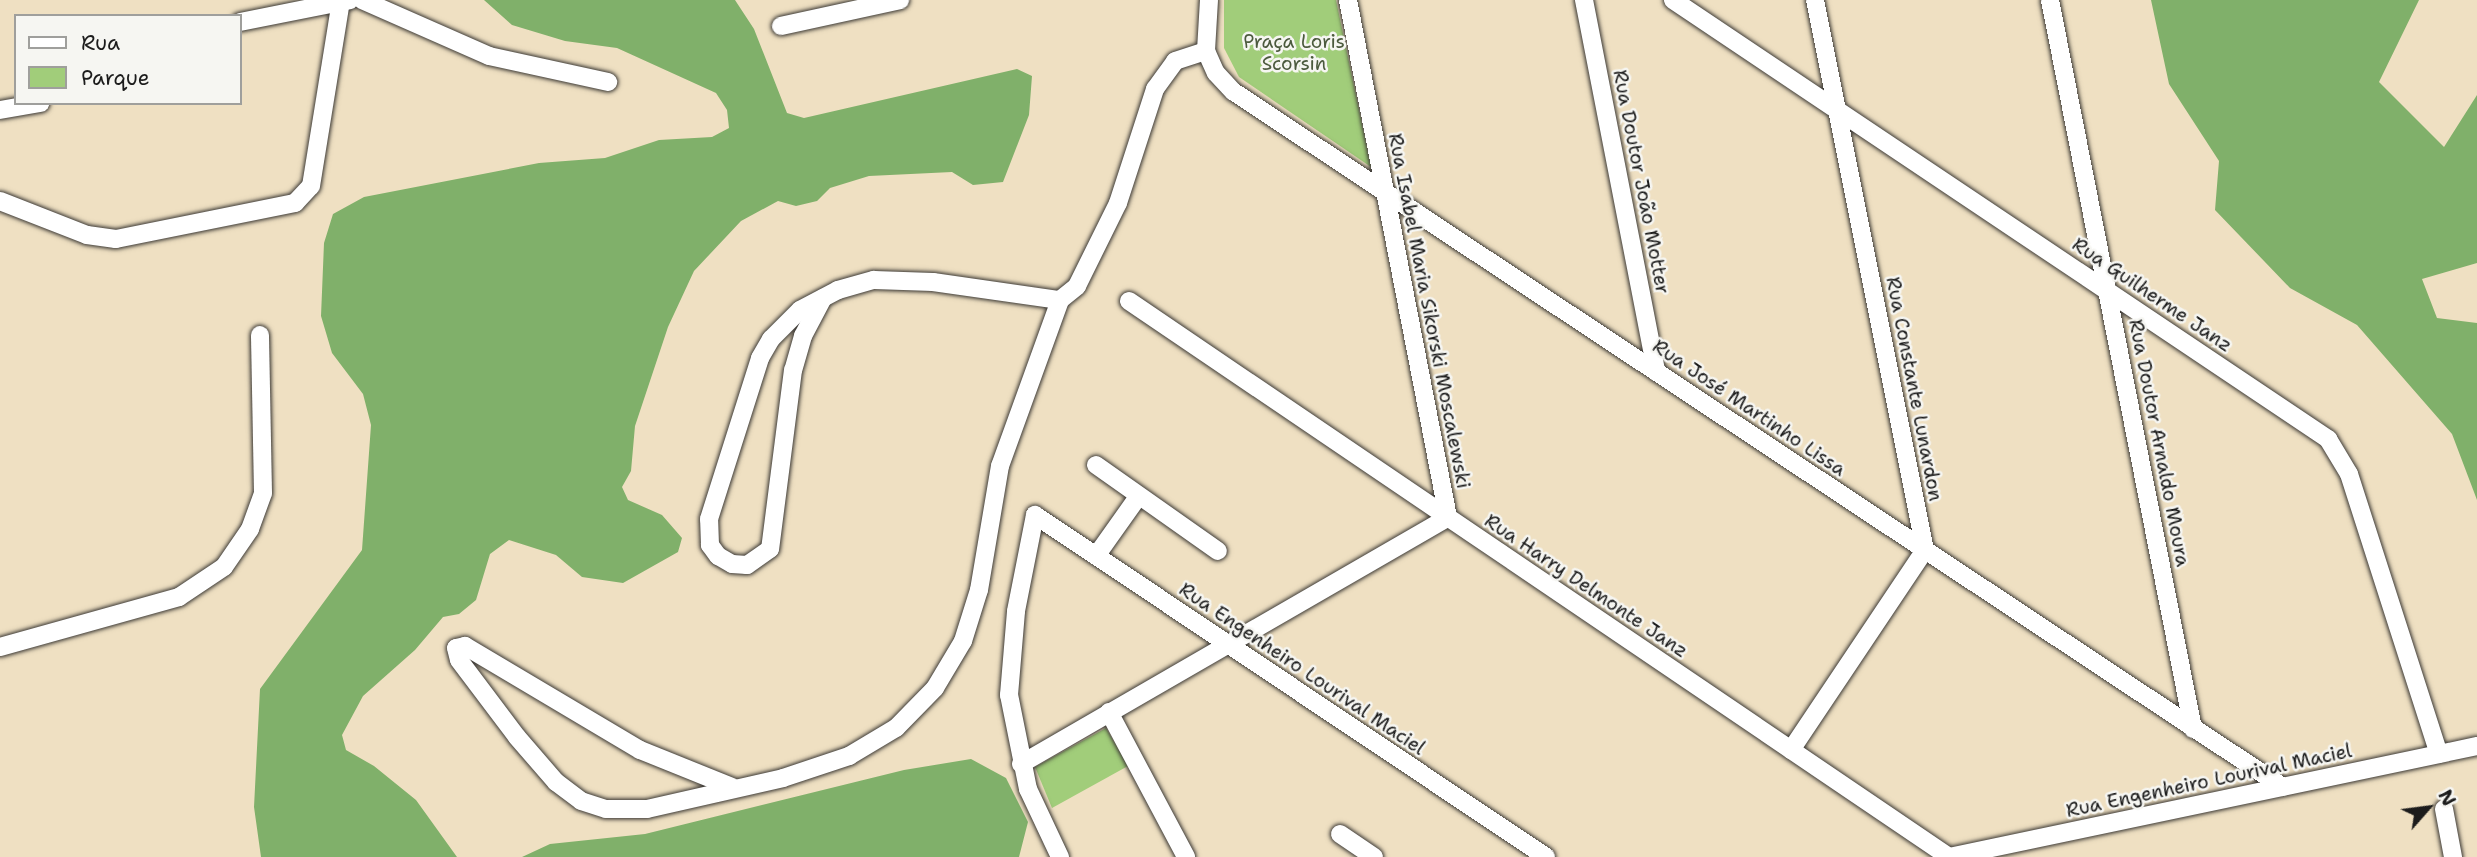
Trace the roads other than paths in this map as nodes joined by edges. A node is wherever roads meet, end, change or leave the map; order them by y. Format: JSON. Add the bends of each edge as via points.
{"nodes":[{"id":1,"x":360,"y":0,"type":"edge"},
{"id":2,"x":900,"y":0,"type":"edge"},
{"id":3,"x":1209,"y":0,"type":"edge"},
{"id":4,"x":1348,"y":0,"type":"edge"},
{"id":5,"x":1584,"y":0,"type":"edge"},
{"id":6,"x":1673,"y":0,"type":"edge"},
{"id":7,"x":1815,"y":0,"type":"edge"},
{"id":8,"x":2050,"y":0,"type":"edge"},
{"id":9,"x":341,"y":1,"type":"edge"},
{"id":10,"x":242,"y":22,"type":"edge"},
{"id":11,"x":781,"y":26,"type":"dead end"},
{"id":12,"x":1206,"y":51,"type":"junction"},
{"id":13,"x":608,"y":82,"type":"dead end"},
{"id":14,"x":29,"y":105,"type":"edge"},
{"id":15,"x":1836,"y":109,"type":"junction"},
{"id":16,"x":0,"y":110,"type":"edge"},
{"id":17,"x":1385,"y":195,"type":"junction"},
{"id":18,"x":0,"y":201,"type":"edge"},
{"id":19,"x":2107,"y":290,"type":"junction"},
{"id":20,"x":823,"y":298,"type":"junction"},
{"id":21,"x":1060,"y":300,"type":"junction"},
{"id":22,"x":1129,"y":301,"type":"dead end"},
{"id":23,"x":260,"y":335,"type":"dead end"},
{"id":24,"x":1656,"y":372,"type":"junction"},
{"id":25,"x":1096,"y":465,"type":"dead end"},
{"id":26,"x":1138,"y":497,"type":"junction"},
{"id":27,"x":1448,"y":517,"type":"junction"},
{"id":28,"x":1925,"y":550,"type":"junction"},
{"id":29,"x":1219,"y":551,"type":"dead end"},
{"id":30,"x":1096,"y":556,"type":"junction"},
{"id":31,"x":1227,"y":644,"type":"junction"},
{"id":32,"x":0,"y":647,"type":"edge"},
{"id":33,"x":1109,"y":712,"type":"junction"},
{"id":34,"x":2193,"y":729,"type":"junction"},
{"id":35,"x":2477,"y":746,"type":"edge"},
{"id":36,"x":1791,"y":750,"type":"junction"},
{"id":37,"x":2439,"y":754,"type":"junction"},
{"id":38,"x":1021,"y":764,"type":"junction"},
{"id":39,"x":732,"y":787,"type":"junction"},
{"id":40,"x":2283,"y":787,"type":"junction"},
{"id":41,"x":2444,"y":809,"type":"dead end"},
{"id":42,"x":1340,"y":834,"type":"dead end"},
{"id":43,"x":1060,"y":857,"type":"edge"},
{"id":44,"x":1186,"y":857,"type":"edge"},
{"id":45,"x":1374,"y":857,"type":"edge"},
{"id":46,"x":1546,"y":857,"type":"edge"},
{"id":47,"x":1949,"y":857,"type":"edge"},
{"id":48,"x":2454,"y":857,"type":"edge"}],
"edges":[{"from":1,"to":9,"type":"street"},
{"from":1,"to":13,"type":"street","via":[[489,56]]},
{"from":2,"to":11,"type":"street"},
{"from":3,"to":12,"type":"street"},
{"from":4,"to":17,"type":"street","name":"Rua Isabel Maria Sikorski Moscalewski"},
{"from":5,"to":24,"type":"street","name":"Rua Doutor João Motter"},
{"from":6,"to":15,"type":"street","name":"Rua Guilherme Janz"},
{"from":7,"to":15,"type":"street","name":"Rua Constante Lunardon"},
{"from":8,"to":19,"type":"street","name":"Rua Doutor Arnaldo Moura"},
{"from":9,"to":10,"type":"street"},
{"from":9,"to":18,"type":"street","via":[[311,186],[295,203],[116,239],[87,235]]},
{"from":12,"to":17,"type":"street","name":"Rua José Martinho Lissa","via":[[1224,84]]},
{"from":12,"to":21,"type":"street","via":[[1175,61],[1163,73],[1118,204],[1077,286]]},
{"from":14,"to":16,"type":"street"},
{"from":15,"to":19,"type":"street","name":"Rua Guilherme Janz"},
{"from":15,"to":28,"type":"street","name":"Rua Constante Lunardon"},
{"from":17,"to":24,"type":"street","name":"Rua José Martinho Lissa"},
{"from":17,"to":27,"type":"street","name":"Rua Isabel Maria Sikorski Moscalewski"},
{"from":19,"to":34,"type":"street","name":"Rua Doutor Arnaldo Moura"},
{"from":19,"to":37,"type":"street","name":"Rua Guilherme Janz","via":[[2319,431],[2336,448],[2349,474]]},
{"from":20,"to":20,"type":"street","via":[[800,310],[771,338],[752,379],[707,531],[718,556],[732,564],[747,565],[770,549],[793,370],[803,336]]},
{"from":20,"to":21,"type":"street","via":[[855,284],[901,279]]},
{"from":21,"to":39,"type":"street","via":[[1000,466],[979,590],[950,668],[916,709],[875,742],[814,769]]},
{"from":22,"to":27,"type":"street","name":"Rua Harry Delmonte Janz"},
{"from":23,"to":32,"type":"street","via":[[263,493],[250,529],[224,567],[179,597]]},
{"from":24,"to":28,"type":"street","name":"Rua José Martinho Lissa"},
{"from":25,"to":26,"type":"street"},
{"from":26,"to":29,"type":"street"},
{"from":26,"to":30,"type":"street"},
{"from":27,"to":31,"type":"street","name":"Rua Isabel Maria Sikorski Moscalewski"},
{"from":27,"to":36,"type":"street","name":"Rua Harry Delmonte Janz"},
{"from":28,"to":34,"type":"street","name":"Rua José Martinho Lissa"},
{"from":28,"to":36,"type":"street"},
{"from":30,"to":31,"type":"street","name":"Rua Engenheiro Lourival Maciel"},
{"from":30,"to":38,"type":"street","name":"Rua Engenheiro Lourival Maciel","via":[[1035,515],[1010,659],[1009,695]]},
{"from":31,"to":33,"type":"street","name":"Rua Isabel Maria Sikorski Moscalewski"},
{"from":31,"to":46,"type":"street","name":"Rua Engenheiro Lourival Maciel"},
{"from":33,"to":38,"type":"street","name":"Rua Isabel Maria Sikorski Moscalewski"},
{"from":33,"to":44,"type":"street"},
{"from":34,"to":40,"type":"street","name":"Rua José Martinho Lissa"},
{"from":35,"to":37,"type":"street","name":"Rua Engenheiro Lourival Maciel"},
{"from":36,"to":47,"type":"street","name":"Rua Harry Delmonte Janz"},
{"from":37,"to":40,"type":"street","name":"Rua Engenheiro Lourival Maciel"},
{"from":38,"to":43,"type":"street"},
{"from":39,"to":39,"type":"street","via":[[652,756],[465,646],[456,648],[459,660],[517,737],[556,782],[581,801],[606,808],[647,809]]},
{"from":40,"to":47,"type":"street","name":"Rua Engenheiro Lourival Maciel"},
{"from":41,"to":48,"type":"street"},
{"from":42,"to":45,"type":"street"}]}
